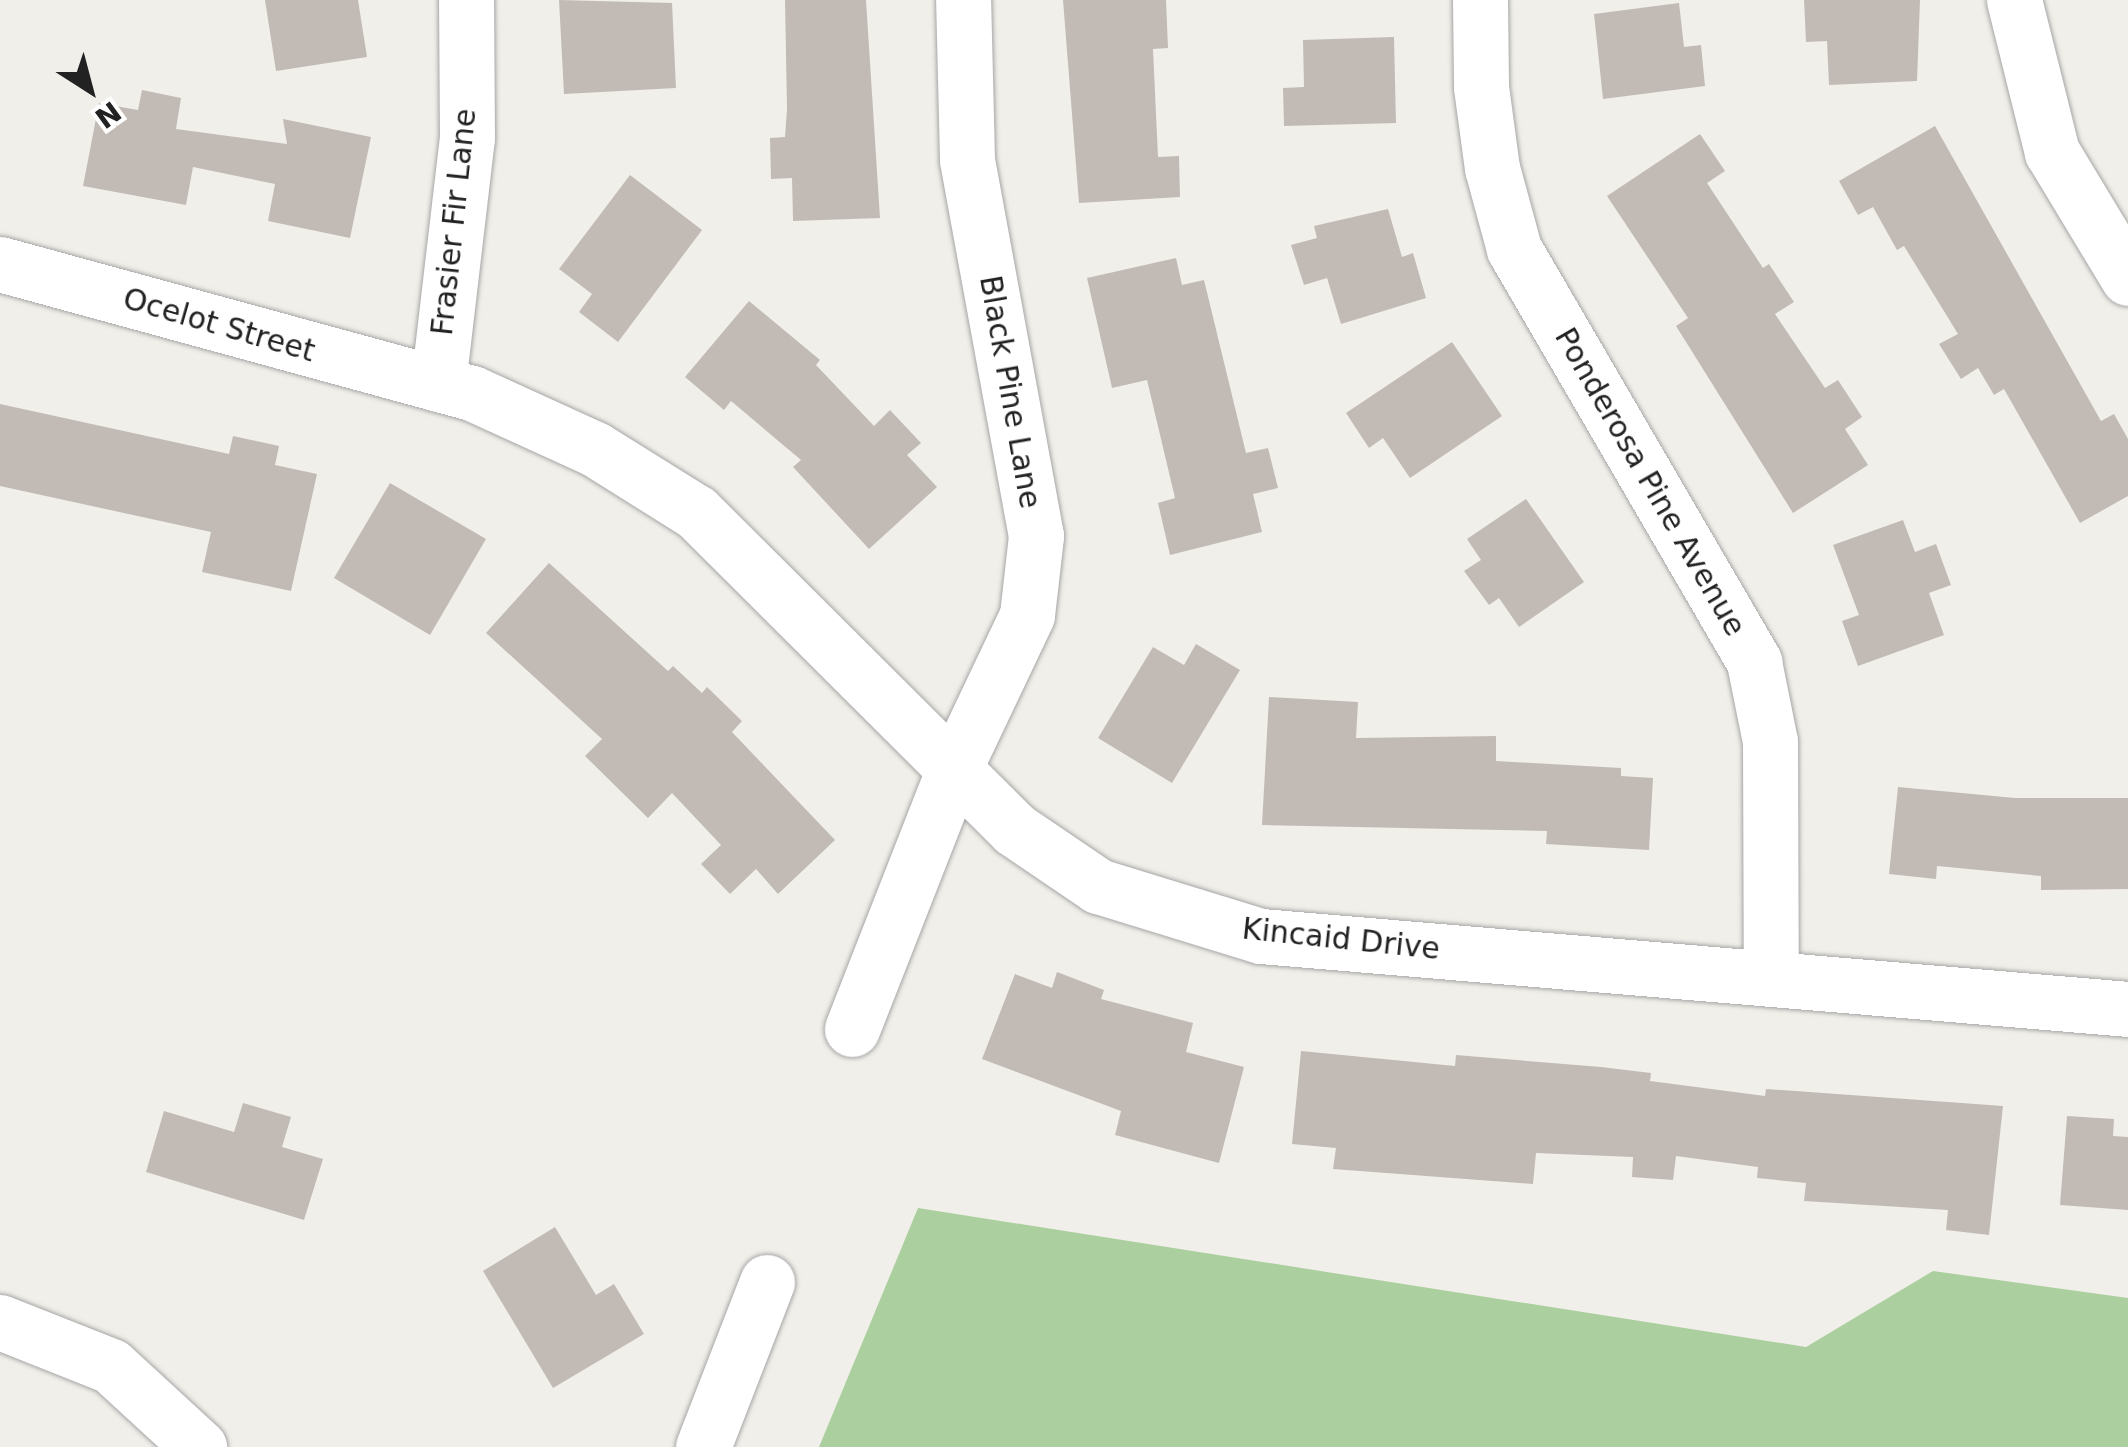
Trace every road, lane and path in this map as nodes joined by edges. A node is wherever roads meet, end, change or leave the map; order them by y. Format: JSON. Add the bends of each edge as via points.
{"nodes":[{"id":1,"x":466,"y":0,"type":"edge"},
{"id":2,"x":963,"y":0,"type":"edge"},
{"id":3,"x":1480,"y":0,"type":"edge"},
{"id":4,"x":2014,"y":0,"type":"edge"},
{"id":5,"x":0,"y":264,"type":"edge"},
{"id":6,"x":2128,"y":278,"type":"edge"},
{"id":7,"x":438,"y":384,"type":"junction"},
{"id":8,"x":954,"y":768,"type":"junction"},
{"id":9,"x":1770,"y":976,"type":"junction"},
{"id":10,"x":2128,"y":1009,"type":"edge"},
{"id":11,"x":852,"y":1029,"type":"dead end"},
{"id":12,"x":766,"y":1282,"type":"dead end"},
{"id":13,"x":0,"y":1322,"type":"edge"},
{"id":14,"x":199,"y":1447,"type":"edge"},
{"id":15,"x":703,"y":1447,"type":"edge"}],
"edges":[{"from":1,"to":7,"type":"street","name":"Frasier Fir Lane","via":[[467,138]]},
{"from":2,"to":8,"type":"street","name":"Black Pine Lane","via":[[968,159],[1036,536],[1027,614]]},
{"from":3,"to":9,"type":"street","name":"Ponderosa Pine Avenue","via":[[1485,119],[1514,248],[1754,662],[1770,741]]},
{"from":4,"to":6,"type":"street","via":[[2052,152]]},
{"from":5,"to":7,"type":"street","name":"Ocelot Street"},
{"from":7,"to":8,"type":"street","name":"Kincaid Drive","via":[[595,450],[696,512]]},
{"from":8,"to":9,"type":"street","name":"Kincaid Drive","via":[[1014,828],[1098,886],[1261,936]]},
{"from":8,"to":11,"type":"street","name":"Black Pine Lane"},
{"from":9,"to":10,"type":"street","name":"Kincaid Drive"},
{"from":12,"to":15,"type":"street"},
{"from":13,"to":14,"type":"street","via":[[110,1366]]}]}
